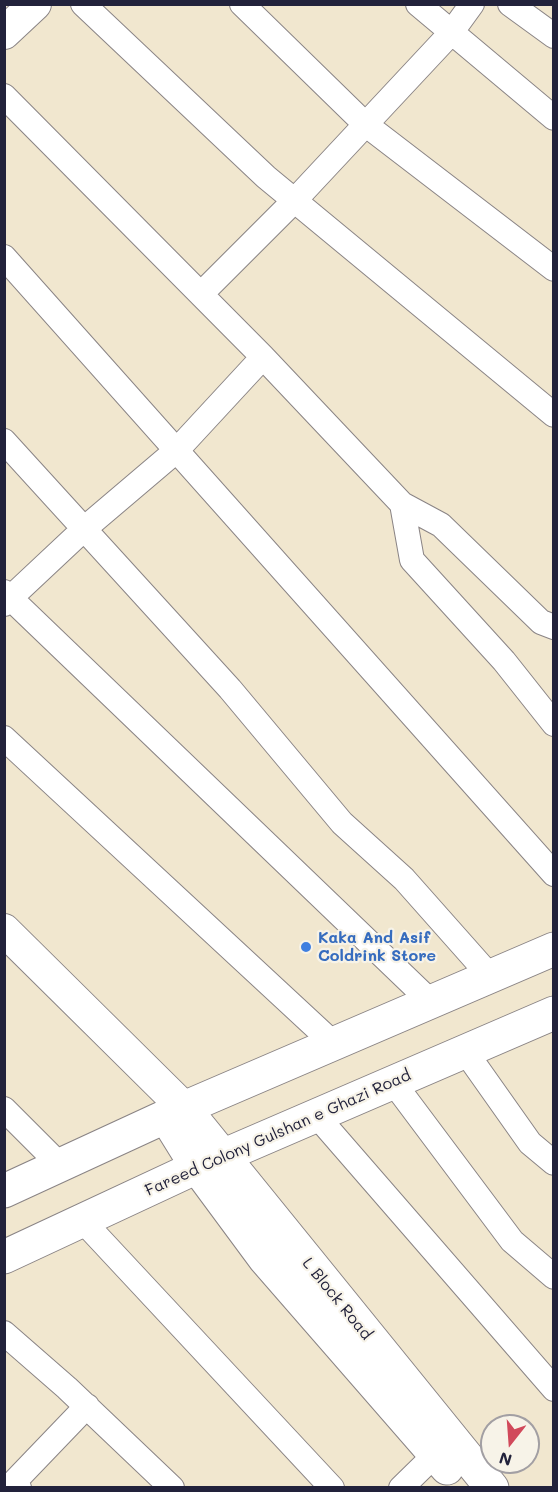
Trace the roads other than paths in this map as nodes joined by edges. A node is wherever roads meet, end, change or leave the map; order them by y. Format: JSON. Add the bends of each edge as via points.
{"nodes":[{"id":1,"x":36,"y":4,"type":"edge"},
{"id":2,"x":82,"y":4,"type":"edge"},
{"id":3,"x":242,"y":4,"type":"edge"},
{"id":4,"x":418,"y":4,"type":"edge"},
{"id":5,"x":472,"y":4,"type":"edge"},
{"id":6,"x":510,"y":4,"type":"edge"},
{"id":7,"x":4,"y":33,"type":"edge"},
{"id":8,"x":452,"y":33,"type":"junction"},
{"id":9,"x":554,"y":36,"type":"edge"},
{"id":10,"x":4,"y":96,"type":"edge"},
{"id":11,"x":554,"y":118,"type":"edge"},
{"id":12,"x":365,"y":124,"type":"junction"},
{"id":13,"x":295,"y":200,"type":"junction"},
{"id":14,"x":4,"y":257,"type":"edge"},
{"id":15,"x":554,"y":269,"type":"edge"},
{"id":16,"x":201,"y":294,"type":"junction"},
{"id":17,"x":263,"y":357,"type":"junction"},
{"id":18,"x":554,"y":415,"type":"edge"},
{"id":19,"x":4,"y":441,"type":"edge"},
{"id":20,"x":177,"y":450,"type":"junction"},
{"id":21,"x":402,"y":504,"type":"junction"},
{"id":22,"x":84,"y":529,"type":"junction"},
{"id":23,"x":7,"y":598,"type":"edge"},
{"id":24,"x":554,"y":627,"type":"edge"},
{"id":25,"x":554,"y":724,"type":"edge"},
{"id":26,"x":4,"y":738,"type":"edge"},
{"id":27,"x":554,"y":874,"type":"edge"},
{"id":28,"x":4,"y":930,"type":"edge"},
{"id":29,"x":554,"y":949,"type":"edge"},
{"id":30,"x":490,"y":976,"type":"junction"},
{"id":31,"x":431,"y":1002,"type":"junction"},
{"id":32,"x":554,"y":1013,"type":"edge"},
{"id":33,"x":334,"y":1044,"type":"junction"},
{"id":34,"x":465,"y":1051,"type":"junction"},
{"id":35,"x":393,"y":1082,"type":"junction"},
{"id":36,"x":4,"y":1109,"type":"edge"},
{"id":37,"x":175,"y":1113,"type":"junction"},
{"id":38,"x":316,"y":1115,"type":"junction"},
{"id":39,"x":209,"y":1162,"type":"junction"},
{"id":40,"x":554,"y":1163,"type":"edge"},
{"id":41,"x":60,"y":1166,"type":"junction"},
{"id":42,"x":4,"y":1191,"type":"edge"},
{"id":43,"x":82,"y":1220,"type":"junction"},
{"id":44,"x":4,"y":1257,"type":"edge"},
{"id":45,"x":554,"y":1277,"type":"edge"},
{"id":46,"x":4,"y":1333,"type":"edge"},
{"id":47,"x":554,"y":1389,"type":"edge"},
{"id":48,"x":87,"y":1406,"type":"junction"},
{"id":49,"x":443,"y":1447,"type":"junction"},
{"id":50,"x":19,"y":1488,"type":"edge"},
{"id":51,"x":172,"y":1488,"type":"edge"},
{"id":52,"x":332,"y":1488,"type":"edge"},
{"id":53,"x":401,"y":1488,"type":"edge"},
{"id":54,"x":465,"y":1488,"type":"edge"},
{"id":55,"x":492,"y":1488,"type":"edge"}],
"edges":[{"from":1,"to":7,"type":"street"},
{"from":2,"to":13,"type":"street"},
{"from":3,"to":12,"type":"street"},
{"from":4,"to":8,"type":"street"},
{"from":5,"to":8,"type":"street"},
{"from":6,"to":9,"type":"street"},
{"from":8,"to":11,"type":"street"},
{"from":8,"to":12,"type":"street"},
{"from":10,"to":16,"type":"street"},
{"from":12,"to":13,"type":"street"},
{"from":12,"to":15,"type":"street"},
{"from":13,"to":16,"type":"street"},
{"from":13,"to":18,"type":"street"},
{"from":14,"to":20,"type":"street"},
{"from":16,"to":17,"type":"street"},
{"from":17,"to":20,"type":"street"},
{"from":17,"to":21,"type":"street"},
{"from":19,"to":22,"type":"street"},
{"from":20,"to":22,"type":"street"},
{"from":20,"to":27,"type":"street"},
{"from":21,"to":24,"type":"street","via":[[441,525],[541,622]]},
{"from":21,"to":25,"type":"street","via":[[412,560],[504,661]]},
{"from":22,"to":23,"type":"street"},
{"from":22,"to":30,"type":"street","via":[[230,689],[342,824],[404,879]]},
{"from":23,"to":31,"type":"street"},
{"from":26,"to":33,"type":"street"},
{"from":28,"to":37,"type":"street","via":[[152,1078]]},
{"from":29,"to":30,"type":"main road"},
{"from":30,"to":31,"type":"main road"},
{"from":31,"to":33,"type":"main road"},
{"from":32,"to":34,"type":"main road","name":"Fareed Colony Gulshan e Ghazi Road"},
{"from":33,"to":37,"type":"main road"},
{"from":34,"to":35,"type":"main road","name":"Fareed Colony Gulshan e Ghazi Road"},
{"from":34,"to":40,"type":"street","via":[[530,1143]]},
{"from":35,"to":38,"type":"main road","name":"Fareed Colony Gulshan e Ghazi Road"},
{"from":35,"to":45,"type":"street","via":[[512,1241]]},
{"from":36,"to":41,"type":"street"},
{"from":37,"to":39,"type":"main road","name":"L Block Road"},
{"from":37,"to":41,"type":"main road"},
{"from":38,"to":39,"type":"main road","name":"Fareed Colony Gulshan e Ghazi Road"},
{"from":38,"to":47,"type":"street"},
{"from":39,"to":43,"type":"main road","name":"Fareed Colony Gulshan e Ghazi Road"},
{"from":39,"to":49,"type":"main road","name":"L Block Road"},
{"from":41,"to":42,"type":"main road"},
{"from":43,"to":44,"type":"main road","name":"Fareed Colony Gulshan e Ghazi Road"},
{"from":43,"to":52,"type":"street"},
{"from":46,"to":48,"type":"street"},
{"from":48,"to":50,"type":"street","via":[[16,1480]]},
{"from":48,"to":51,"type":"street"},
{"from":49,"to":53,"type":"street"},
{"from":49,"to":54,"type":"main road","name":"L Block Road"},
{"from":49,"to":55,"type":"main road","name":"L Block Road"}]}
